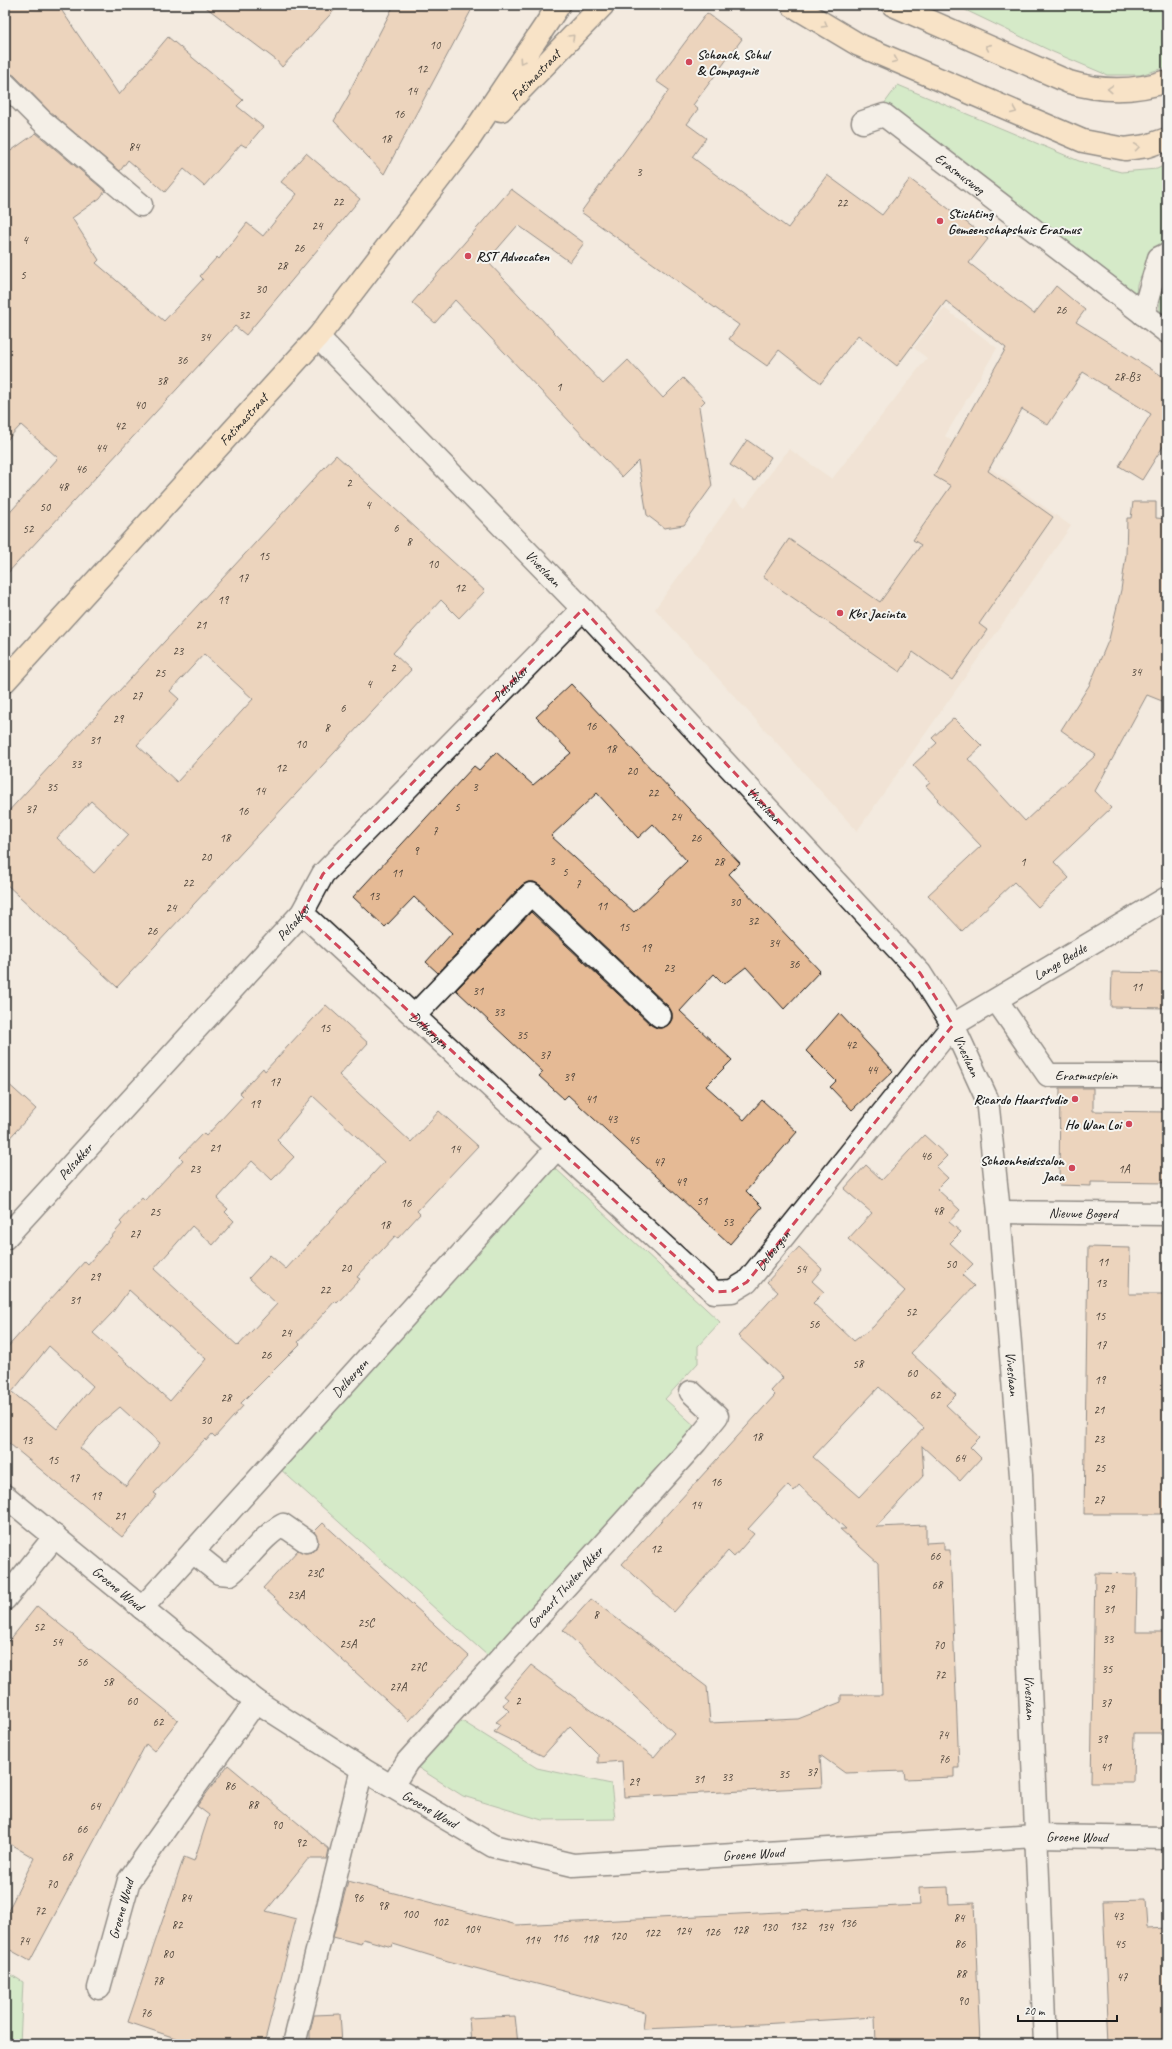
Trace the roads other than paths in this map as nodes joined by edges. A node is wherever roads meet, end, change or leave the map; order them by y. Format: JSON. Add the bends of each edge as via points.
{"nodes":[{"id":1,"x":559,"y":5,"type":"edge"},
{"id":2,"x":603,"y":5,"type":"edge"},
{"id":3,"x":792,"y":5,"type":"edge"},
{"id":4,"x":892,"y":5,"type":"edge"},
{"id":5,"x":1167,"y":81,"type":"edge"},
{"id":6,"x":5,"y":84,"type":"edge"},
{"id":7,"x":863,"y":122,"type":"dead end"},
{"id":8,"x":1167,"y":139,"type":"edge"},
{"id":9,"x":466,"y":144,"type":"junction"},
{"id":10,"x":141,"y":205,"type":"dead end"},
{"id":11,"x":1167,"y":254,"type":"edge"},
{"id":12,"x":1143,"y":314,"type":"junction"},
{"id":13,"x":1167,"y":332,"type":"edge"},
{"id":14,"x":318,"y":337,"type":"junction"},
{"id":15,"x":583,"y":609,"type":"junction"},
{"id":16,"x":5,"y":681,"type":"edge"},
{"id":17,"x":1167,"y":898,"type":"edge"},
{"id":18,"x":302,"y":913,"type":"junction"},
{"id":19,"x":997,"y":1001,"type":"junction"},
{"id":20,"x":415,"y":1015,"type":"junction"},
{"id":21,"x":660,"y":1016,"type":"dead end"},
{"id":22,"x":953,"y":1026,"type":"junction"},
{"id":23,"x":1167,"y":1075,"type":"edge"},
{"id":24,"x":558,"y":1147,"type":"junction"},
{"id":25,"x":999,"y":1212,"type":"junction"},
{"id":26,"x":1167,"y":1214,"type":"edge"},
{"id":27,"x":5,"y":1238,"type":"edge"},
{"id":28,"x":691,"y":1392,"type":"dead end"},
{"id":29,"x":5,"y":1496,"type":"edge"},
{"id":30,"x":55,"y":1536,"type":"junction"},
{"id":31,"x":306,"y":1541,"type":"dead end"},
{"id":32,"x":193,"y":1552,"type":"junction"},
{"id":33,"x":5,"y":1599,"type":"edge"},
{"id":34,"x":142,"y":1608,"type":"junction"},
{"id":35,"x":256,"y":1701,"type":"junction"},
{"id":36,"x":362,"y":1769,"type":"junction"},
{"id":37,"x":392,"y":1786,"type":"junction"},
{"id":38,"x":1035,"y":1836,"type":"junction"},
{"id":39,"x":1167,"y":1838,"type":"edge"},
{"id":40,"x":99,"y":1988,"type":"dead end"},
{"id":41,"x":294,"y":2044,"type":"edge"},
{"id":42,"x":1045,"y":2044,"type":"edge"}],
"edges":[{"from":1,"to":9,"type":"main road","name":"Fatimastraat","one_way":true},
{"from":9,"to":2,"type":"main road","name":"Fatimastraat","one_way":true},
{"from":3,"to":8,"type":"main road","one_way":true,"via":[[859,45],[1083,141],[1125,149],[1147,146]]},
{"from":5,"to":4,"type":"main road","one_way":true,"via":[[1149,87],[1114,90],[1088,88]]},
{"from":6,"to":10,"type":"street","via":[[42,121]]},
{"from":7,"to":12,"type":"street","name":"Erasmusweg","via":[[884,115]]},
{"from":9,"to":14,"type":"main road","name":"Fatimastraat"},
{"from":11,"to":12,"type":"street","via":[[1159,258]]},
{"from":12,"to":13,"type":"street","name":"Erasmusweg"},
{"from":14,"to":15,"type":"street","name":"Viveslaan"},
{"from":14,"to":16,"type":"main road","name":"Fatimastraat"},
{"from":15,"to":18,"type":"street","name":"Pelsakker","via":[[323,874]]},
{"from":15,"to":22,"type":"street","name":"Viveslaan","via":[[920,973]]},
{"from":17,"to":19,"type":"street","name":"Lange Bedde"},
{"from":18,"to":20,"type":"street","name":"Delbergen"},
{"from":18,"to":27,"type":"street","name":"Pelsakker"},
{"from":19,"to":22,"type":"street","name":"Lange Bedde"},
{"from":19,"to":23,"type":"street","name":"Erasmusplein","via":[[1048,1075]]},
{"from":20,"to":21,"type":"street","via":[[531,894]]},
{"from":20,"to":24,"type":"street","name":"Delbergen"},
{"from":22,"to":24,"type":"street","name":"Delbergen","via":[[747,1282],[732,1291],[714,1292]]},
{"from":22,"to":25,"type":"street","name":"Viveslaan","via":[[987,1099]]},
{"from":24,"to":32,"type":"street","name":"Delbergen"},
{"from":25,"to":26,"type":"street","name":"Nieuwe Bogerd"},
{"from":25,"to":38,"type":"street","name":"Viveslaan","via":[[1021,1475]]},
{"from":28,"to":37,"type":"street","name":"Govaart Thielen Akker","via":[[716,1416],[696,1442],[407,1762]]},
{"from":29,"to":30,"type":"street","name":"Groene Woud"},
{"from":30,"to":33,"type":"street"},
{"from":30,"to":34,"type":"street","name":"Groene Woud"},
{"from":31,"to":32,"type":"street","via":[[283,1525],[272,1530],[243,1564],[230,1574],[219,1573]]},
{"from":32,"to":34,"type":"street","name":"Delbergen"},
{"from":34,"to":35,"type":"street","name":"Groene Woud"},
{"from":35,"to":36,"type":"street","name":"Groene Woud"},
{"from":35,"to":40,"type":"street","name":"Groene Woud","via":[[129,1880]]},
{"from":36,"to":37,"type":"street","name":"Groene Woud"},
{"from":36,"to":41,"type":"street"},
{"from":37,"to":38,"type":"street","name":"Groene Woud","via":[[493,1846],[573,1865]]},
{"from":38,"to":39,"type":"street","name":"Groene Woud"},
{"from":38,"to":42,"type":"street","name":"Viveslaan"}]}
